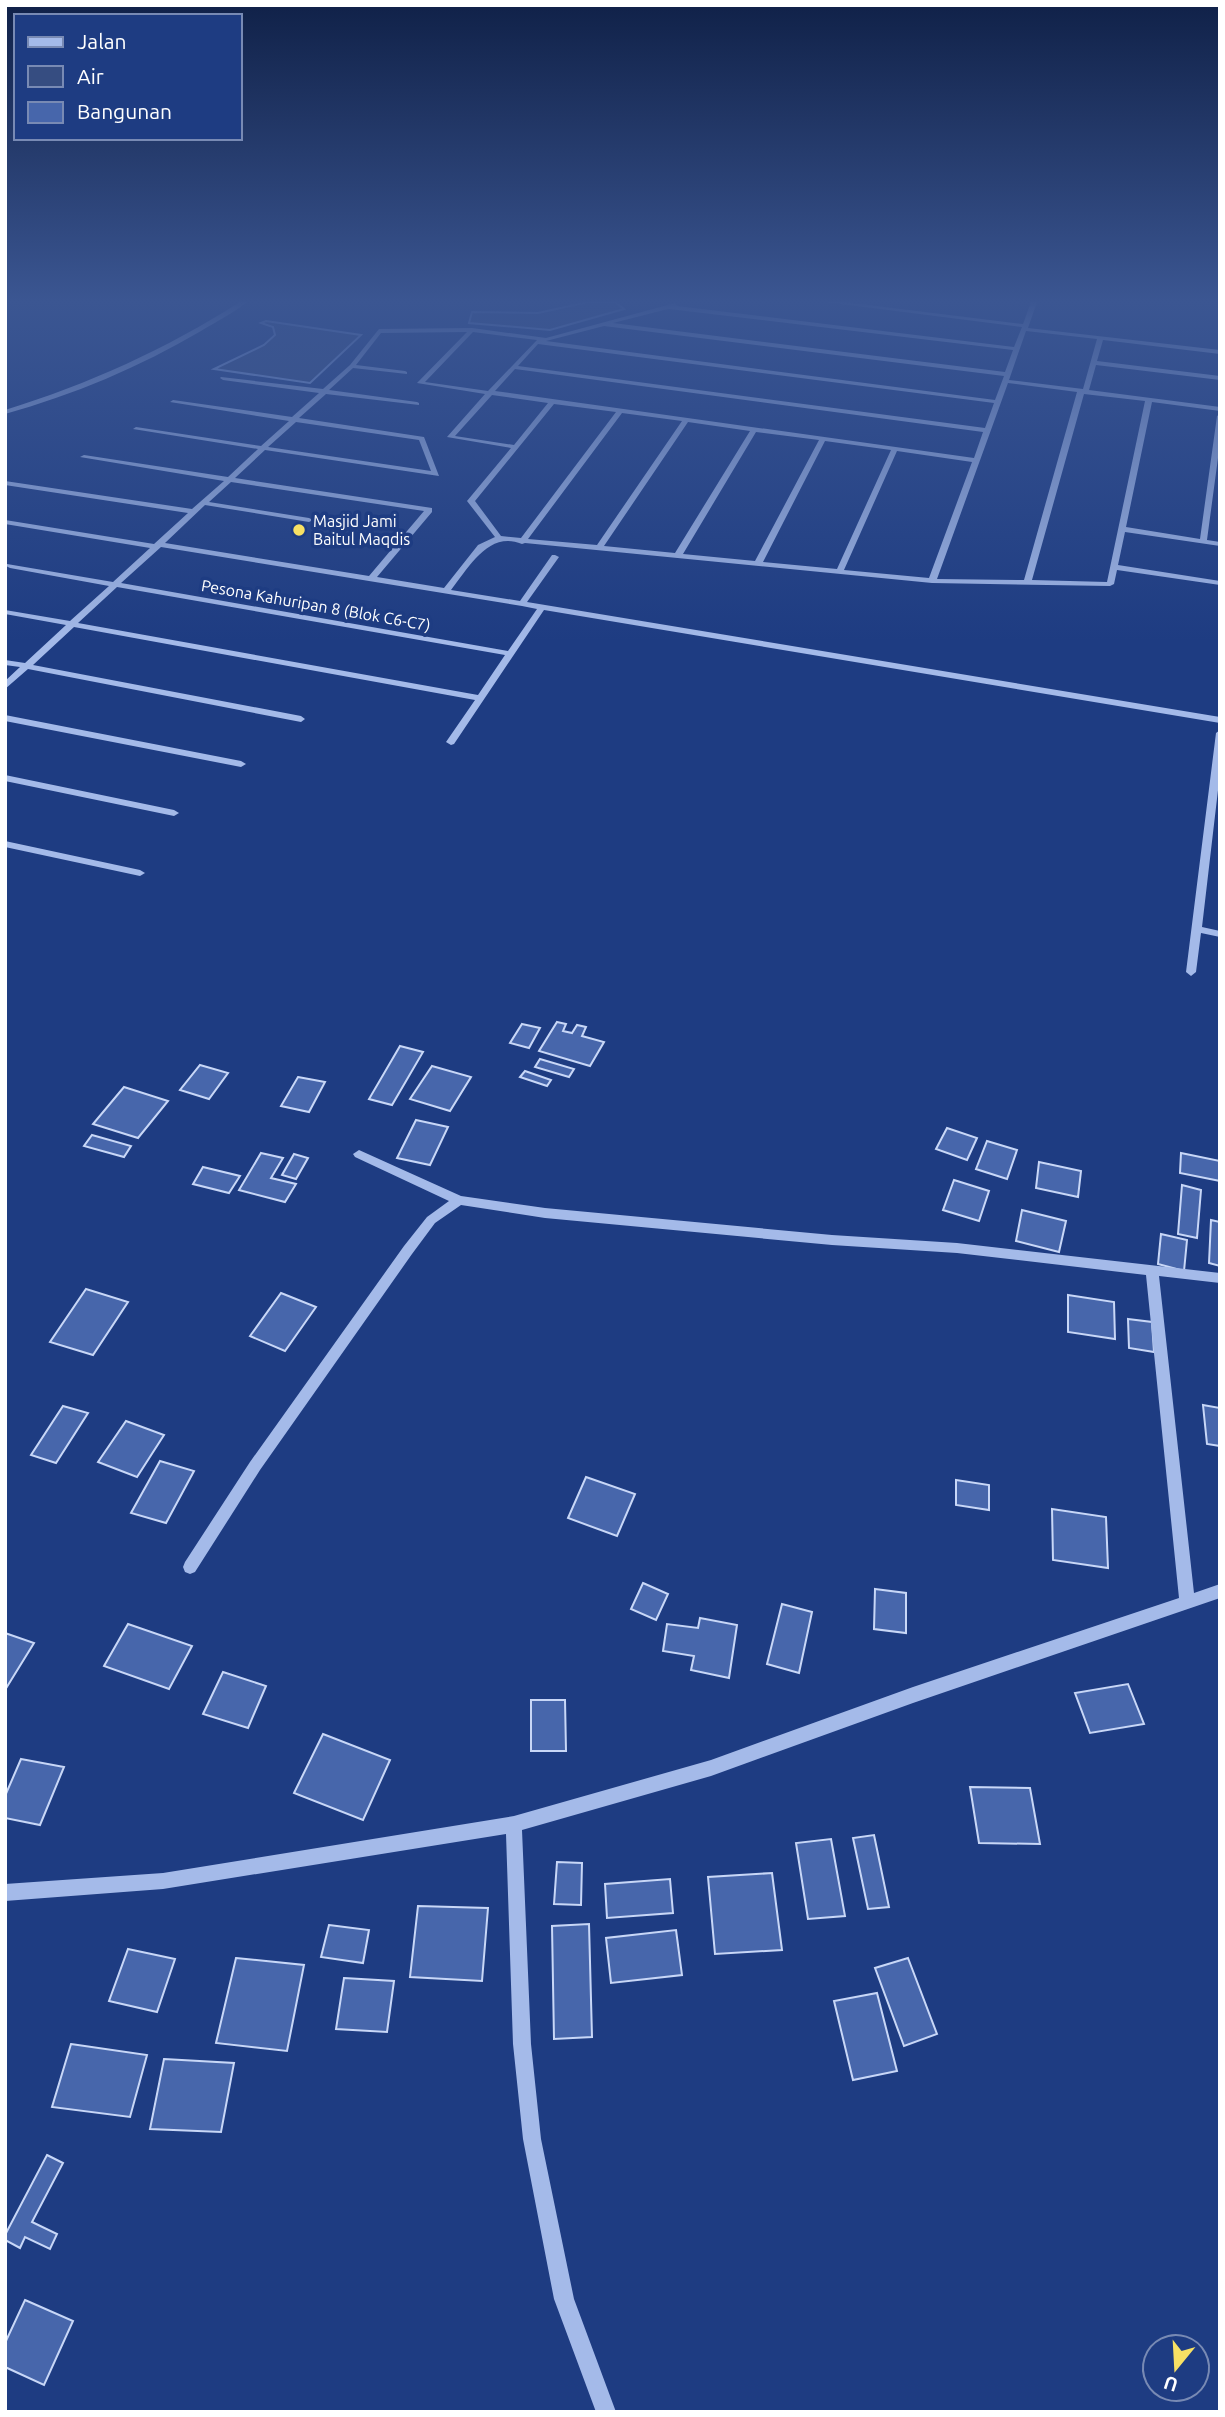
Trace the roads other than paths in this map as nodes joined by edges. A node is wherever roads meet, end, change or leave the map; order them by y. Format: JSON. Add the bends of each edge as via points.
{"nodes":[{"id":1,"x":259,"y":415,"type":"edge"},
{"id":2,"x":300,"y":415,"type":"edge"},
{"id":3,"x":470,"y":415,"type":"edge"},
{"id":4,"x":542,"y":415,"type":"edge"},
{"id":5,"x":617,"y":415,"type":"edge"},
{"id":6,"x":648,"y":415,"type":"edge"},
{"id":7,"x":873,"y":415,"type":"edge"},
{"id":8,"x":993,"y":415,"type":"edge"},
{"id":9,"x":1076,"y":415,"type":"edge"},
{"id":10,"x":1146,"y":415,"type":"edge"},
{"id":11,"x":1220,"y":415,"type":"edge"},
{"id":12,"x":294,"y":420,"type":"junction"},
{"id":13,"x":686,"y":420,"type":"junction"},
{"id":14,"x":136,"y":429,"type":"dead end"},
{"id":15,"x":754,"y":429,"type":"junction"},
{"id":16,"x":987,"y":430,"type":"junction"},
{"id":17,"x":823,"y":439,"type":"junction"},
{"id":18,"x":516,"y":447,"type":"junction"},
{"id":19,"x":263,"y":448,"type":"junction"},
{"id":20,"x":895,"y":449,"type":"junction"},
{"id":21,"x":84,"y":457,"type":"dead end"},
{"id":22,"x":976,"y":460,"type":"junction"},
{"id":23,"x":229,"y":479,"type":"junction"},
{"id":24,"x":5,"y":483,"type":"edge"},
{"id":25,"x":204,"y":503,"type":"junction"},
{"id":26,"x":194,"y":512,"type":"junction"},
{"id":27,"x":309,"y":520,"type":"dead end"},
{"id":28,"x":5,"y":522,"type":"edge"},
{"id":29,"x":1122,"y":529,"type":"junction"},
{"id":30,"x":499,"y":538,"type":"junction"},
{"id":31,"x":1203,"y":541,"type":"junction"},
{"id":32,"x":522,"y":542,"type":"junction"},
{"id":33,"x":1220,"y":544,"type":"edge"},
{"id":34,"x":158,"y":546,"type":"junction"},
{"id":35,"x":598,"y":549,"type":"junction"},
{"id":36,"x":555,"y":557,"type":"dead end"},
{"id":37,"x":677,"y":557,"type":"junction"},
{"id":38,"x":757,"y":565,"type":"junction"},
{"id":39,"x":10,"y":566,"type":"dead end"},
{"id":40,"x":1114,"y":567,"type":"junction"},
{"id":41,"x":839,"y":573,"type":"junction"},
{"id":42,"x":371,"y":579,"type":"junction"},
{"id":43,"x":932,"y":581,"type":"junction"},
{"id":44,"x":1027,"y":583,"type":"junction"},
{"id":45,"x":1220,"y":583,"type":"edge"},
{"id":46,"x":116,"y":584,"type":"junction"},
{"id":47,"x":446,"y":591,"type":"junction"},
{"id":48,"x":522,"y":604,"type":"junction"},
{"id":49,"x":542,"y":607,"type":"junction"},
{"id":50,"x":5,"y":612,"type":"edge"},
{"id":51,"x":72,"y":624,"type":"junction"},
{"id":52,"x":511,"y":654,"type":"junction"},
{"id":53,"x":5,"y":662,"type":"edge"},
{"id":54,"x":26,"y":666,"type":"junction"},
{"id":55,"x":5,"y":686,"type":"edge"},
{"id":56,"x":481,"y":698,"type":"junction"},
{"id":57,"x":5,"y":718,"type":"edge"},
{"id":58,"x":301,"y":719,"type":"dead end"},
{"id":59,"x":1220,"y":720,"type":"edge"},
{"id":60,"x":1220,"y":733,"type":"edge"},
{"id":61,"x":451,"y":742,"type":"dead end"},
{"id":62,"x":241,"y":764,"type":"dead end"},
{"id":63,"x":5,"y":778,"type":"edge"},
{"id":64,"x":174,"y":813,"type":"dead end"},
{"id":65,"x":5,"y":844,"type":"edge"},
{"id":66,"x":140,"y":873,"type":"dead end"},
{"id":67,"x":1196,"y":929,"type":"junction"},
{"id":68,"x":1220,"y":934,"type":"edge"},
{"id":69,"x":1191,"y":972,"type":"dead end"},
{"id":70,"x":359,"y":1154,"type":"dead end"},
{"id":71,"x":459,"y":1200,"type":"junction"},
{"id":72,"x":1152,"y":1271,"type":"junction"},
{"id":73,"x":1220,"y":1278,"type":"edge"},
{"id":74,"x":190,"y":1567,"type":"dead end"},
{"id":75,"x":1220,"y":1591,"type":"edge"},
{"id":76,"x":1187,"y":1601,"type":"junction"},
{"id":77,"x":513,"y":1824,"type":"junction"},
{"id":78,"x":5,"y":1893,"type":"edge"},
{"id":79,"x":607,"y":2412,"type":"edge"}],
"edges":[{"from":1,"to":12,"type":"street"},
{"from":2,"to":12,"type":"street"},
{"from":3,"to":18,"type":"street","via":[[450,437]]},
{"from":4,"to":18,"type":"street"},
{"from":5,"to":32,"type":"street"},
{"from":6,"to":13,"type":"street"},
{"from":7,"to":16,"type":"street"},
{"from":8,"to":16,"type":"street"},
{"from":9,"to":44,"type":"street"},
{"from":10,"to":29,"type":"street"},
{"from":11,"to":31,"type":"street"},
{"from":12,"to":19,"type":"street"},
{"from":12,"to":19,"type":"street","via":[[422,438],[436,474]]},
{"from":13,"to":15,"type":"street"},
{"from":13,"to":35,"type":"street"},
{"from":14,"to":19,"type":"street"},
{"from":15,"to":17,"type":"street"},
{"from":15,"to":37,"type":"street"},
{"from":16,"to":22,"type":"street"},
{"from":17,"to":20,"type":"street"},
{"from":17,"to":38,"type":"street"},
{"from":18,"to":30,"type":"street","via":[[471,501]]},
{"from":19,"to":23,"type":"street"},
{"from":20,"to":22,"type":"street"},
{"from":20,"to":41,"type":"street"},
{"from":21,"to":23,"type":"street"},
{"from":22,"to":43,"type":"street"},
{"from":23,"to":25,"type":"street"},
{"from":23,"to":42,"type":"street","via":[[429,510]]},
{"from":24,"to":26,"type":"street"},
{"from":25,"to":26,"type":"street"},
{"from":25,"to":27,"type":"street"},
{"from":26,"to":34,"type":"street"},
{"from":28,"to":34,"type":"street"},
{"from":29,"to":31,"type":"street"},
{"from":29,"to":40,"type":"street"},
{"from":30,"to":32,"type":"street"},
{"from":30,"to":47,"type":"street","via":[[481,547]]},
{"from":31,"to":33,"type":"street"},
{"from":32,"to":35,"type":"street"},
{"from":34,"to":42,"type":"street"},
{"from":34,"to":46,"type":"street"},
{"from":35,"to":37,"type":"street"},
{"from":36,"to":48,"type":"street"},
{"from":37,"to":38,"type":"street"},
{"from":38,"to":41,"type":"street"},
{"from":39,"to":46,"type":"street","name":"Pesona Kahuripan 8 (Blok C6-C7)"},
{"from":40,"to":44,"type":"street","via":[[1110,584]]},
{"from":40,"to":45,"type":"street"},
{"from":41,"to":43,"type":"street"},
{"from":42,"to":47,"type":"street"},
{"from":43,"to":44,"type":"street"},
{"from":46,"to":51,"type":"street"},
{"from":46,"to":52,"type":"street","name":"Pesona Kahuripan 8 (Blok C6-C7)"},
{"from":47,"to":48,"type":"street"},
{"from":48,"to":49,"type":"street"},
{"from":49,"to":52,"type":"street"},
{"from":49,"to":59,"type":"street"},
{"from":50,"to":51,"type":"street"},
{"from":51,"to":54,"type":"street"},
{"from":51,"to":56,"type":"street"},
{"from":52,"to":56,"type":"street"},
{"from":53,"to":54,"type":"street"},
{"from":54,"to":55,"type":"street"},
{"from":54,"to":58,"type":"street"},
{"from":56,"to":61,"type":"street"},
{"from":57,"to":62,"type":"street"},
{"from":60,"to":67,"type":"street"},
{"from":63,"to":64,"type":"street"},
{"from":65,"to":66,"type":"street"},
{"from":67,"to":68,"type":"street"},
{"from":67,"to":69,"type":"street"},
{"from":70,"to":71,"type":"street"},
{"from":71,"to":72,"type":"street","via":[[545,1213],[957,1248]]},
{"from":71,"to":74,"type":"street","via":[[432,1220],[408,1250],[255,1466]]},
{"from":72,"to":73,"type":"street"},
{"from":72,"to":76,"type":"street"},
{"from":75,"to":76,"type":"street"},
{"from":76,"to":77,"type":"street","via":[[711,1768]]},
{"from":77,"to":78,"type":"street","via":[[163,1881]]},
{"from":77,"to":79,"type":"street","via":[[522,2044],[532,2139],[564,2299]]}]}
